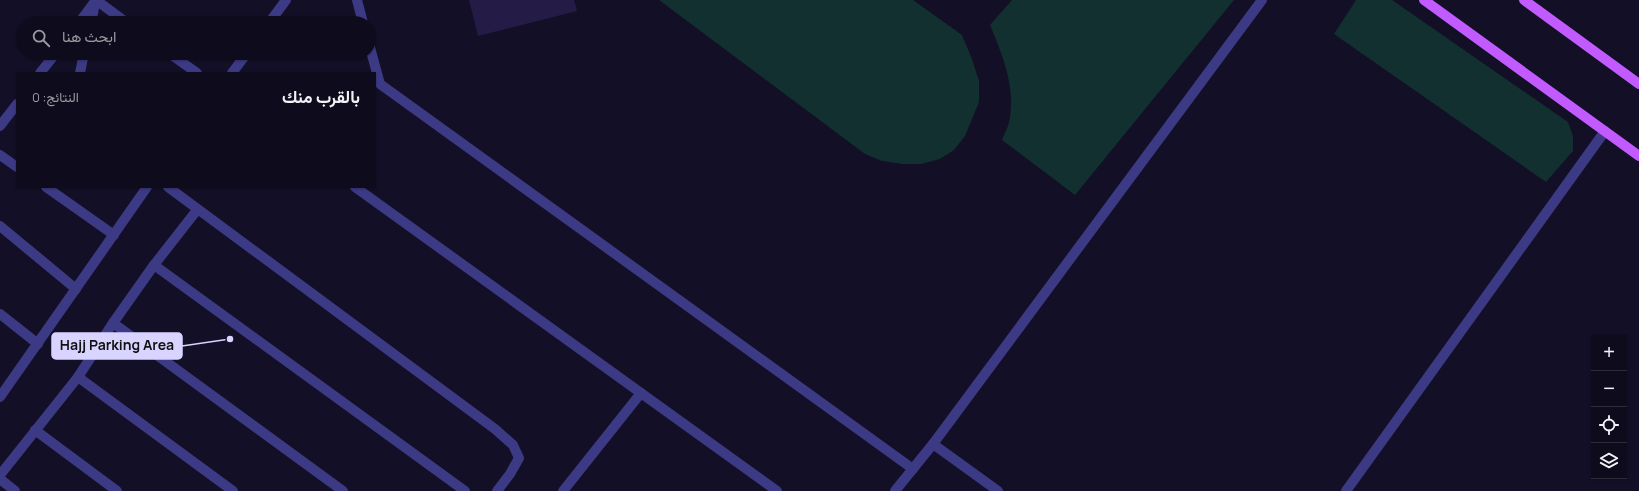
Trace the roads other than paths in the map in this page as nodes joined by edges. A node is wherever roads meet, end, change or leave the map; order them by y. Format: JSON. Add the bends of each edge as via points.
{"nodes":[{"id":1,"x":96,"y":0,"type":"edge"},
{"id":2,"x":286,"y":0,"type":"edge"},
{"id":3,"x":357,"y":0,"type":"edge"},
{"id":4,"x":1262,"y":0,"type":"edge"},
{"id":5,"x":1424,"y":0,"type":"edge"},
{"id":6,"x":1524,"y":0,"type":"edge"},
{"id":7,"x":83,"y":16,"type":"edge"},
{"id":8,"x":93,"y":16,"type":"edge"},
{"id":9,"x":118,"y":16,"type":"edge"},
{"id":10,"x":274,"y":16,"type":"edge"},
{"id":11,"x":361,"y":16,"type":"edge"},
{"id":12,"x":50,"y":60,"type":"edge"},
{"id":13,"x":83,"y":60,"type":"edge"},
{"id":14,"x":179,"y":60,"type":"edge"},
{"id":15,"x":241,"y":60,"type":"edge"},
{"id":16,"x":373,"y":60,"type":"edge"},
{"id":17,"x":41,"y":72,"type":"edge"},
{"id":18,"x":80,"y":72,"type":"edge"},
{"id":19,"x":196,"y":72,"type":"edge"},
{"id":20,"x":233,"y":72,"type":"edge"},
{"id":21,"x":1639,"y":84,"type":"edge"},
{"id":22,"x":16,"y":105,"type":"edge"},
{"id":23,"x":0,"y":126,"type":"edge"},
{"id":24,"x":1605,"y":131,"type":"junction"},
{"id":25,"x":0,"y":155,"type":"edge"},
{"id":26,"x":1639,"y":156,"type":"edge"},
{"id":27,"x":16,"y":166,"type":"edge"},
{"id":28,"x":47,"y":188,"type":"edge"},
{"id":29,"x":146,"y":188,"type":"edge"},
{"id":30,"x":169,"y":188,"type":"edge"},
{"id":31,"x":356,"y":188,"type":"edge"},
{"id":32,"x":197,"y":210,"type":"junction"},
{"id":33,"x":0,"y":226,"type":"edge"},
{"id":34,"x":114,"y":235,"type":"junction"},
{"id":35,"x":154,"y":265,"type":"junction"},
{"id":36,"x":76,"y":289,"type":"junction"},
{"id":37,"x":0,"y":314,"type":"edge"},
{"id":38,"x":113,"y":323,"type":"junction"},
{"id":39,"x":38,"y":344,"type":"junction"},
{"id":40,"x":78,"y":376,"type":"junction"},
{"id":41,"x":641,"y":393,"type":"junction"},
{"id":42,"x":0,"y":397,"type":"edge"},
{"id":43,"x":35,"y":430,"type":"junction"},
{"id":44,"x":933,"y":444,"type":"junction"},
{"id":45,"x":913,"y":469,"type":"junction"},
{"id":46,"x":0,"y":475,"type":"edge"},
{"id":47,"x":0,"y":479,"type":"edge"},
{"id":48,"x":15,"y":491,"type":"edge"},
{"id":49,"x":117,"y":491,"type":"edge"},
{"id":50,"x":233,"y":491,"type":"edge"},
{"id":51,"x":343,"y":491,"type":"edge"},
{"id":52,"x":464,"y":491,"type":"edge"},
{"id":53,"x":497,"y":491,"type":"edge"},
{"id":54,"x":563,"y":491,"type":"edge"},
{"id":55,"x":777,"y":491,"type":"edge"},
{"id":56,"x":895,"y":491,"type":"edge"},
{"id":57,"x":998,"y":491,"type":"edge"},
{"id":58,"x":1346,"y":491,"type":"edge"}],
"edges":[{"from":1,"to":7,"type":"street"},
{"from":1,"to":8,"type":"street"},
{"from":1,"to":9,"type":"street"},
{"from":2,"to":10,"type":"street"},
{"from":3,"to":11,"type":"street"},
{"from":4,"to":44,"type":"street"},
{"from":5,"to":24,"type":"main road"},
{"from":6,"to":21,"type":"main road"},
{"from":12,"to":17,"type":"street"},
{"from":13,"to":18,"type":"street"},
{"from":14,"to":19,"type":"street"},
{"from":15,"to":20,"type":"street"},
{"from":16,"to":45,"type":"street","via":[[380,84]]},
{"from":22,"to":23,"type":"street"},
{"from":24,"to":26,"type":"main road"},
{"from":24,"to":58,"type":"street"},
{"from":25,"to":27,"type":"street"},
{"from":28,"to":34,"type":"street"},
{"from":29,"to":34,"type":"street"},
{"from":30,"to":32,"type":"street"},
{"from":31,"to":41,"type":"street"},
{"from":32,"to":35,"type":"street"},
{"from":32,"to":53,"type":"street","via":[[489,424],[513,445],[519,458]]},
{"from":33,"to":36,"type":"street"},
{"from":34,"to":36,"type":"street"},
{"from":35,"to":38,"type":"street"},
{"from":35,"to":52,"type":"street"},
{"from":36,"to":39,"type":"street"},
{"from":37,"to":39,"type":"street"},
{"from":38,"to":40,"type":"street"},
{"from":38,"to":51,"type":"street"},
{"from":39,"to":42,"type":"street"},
{"from":40,"to":43,"type":"street"},
{"from":40,"to":50,"type":"street"},
{"from":41,"to":54,"type":"street"},
{"from":41,"to":55,"type":"street"},
{"from":43,"to":46,"type":"street"},
{"from":43,"to":49,"type":"street"},
{"from":44,"to":45,"type":"street"},
{"from":44,"to":57,"type":"street"},
{"from":45,"to":56,"type":"street"},
{"from":47,"to":48,"type":"street"}]}
